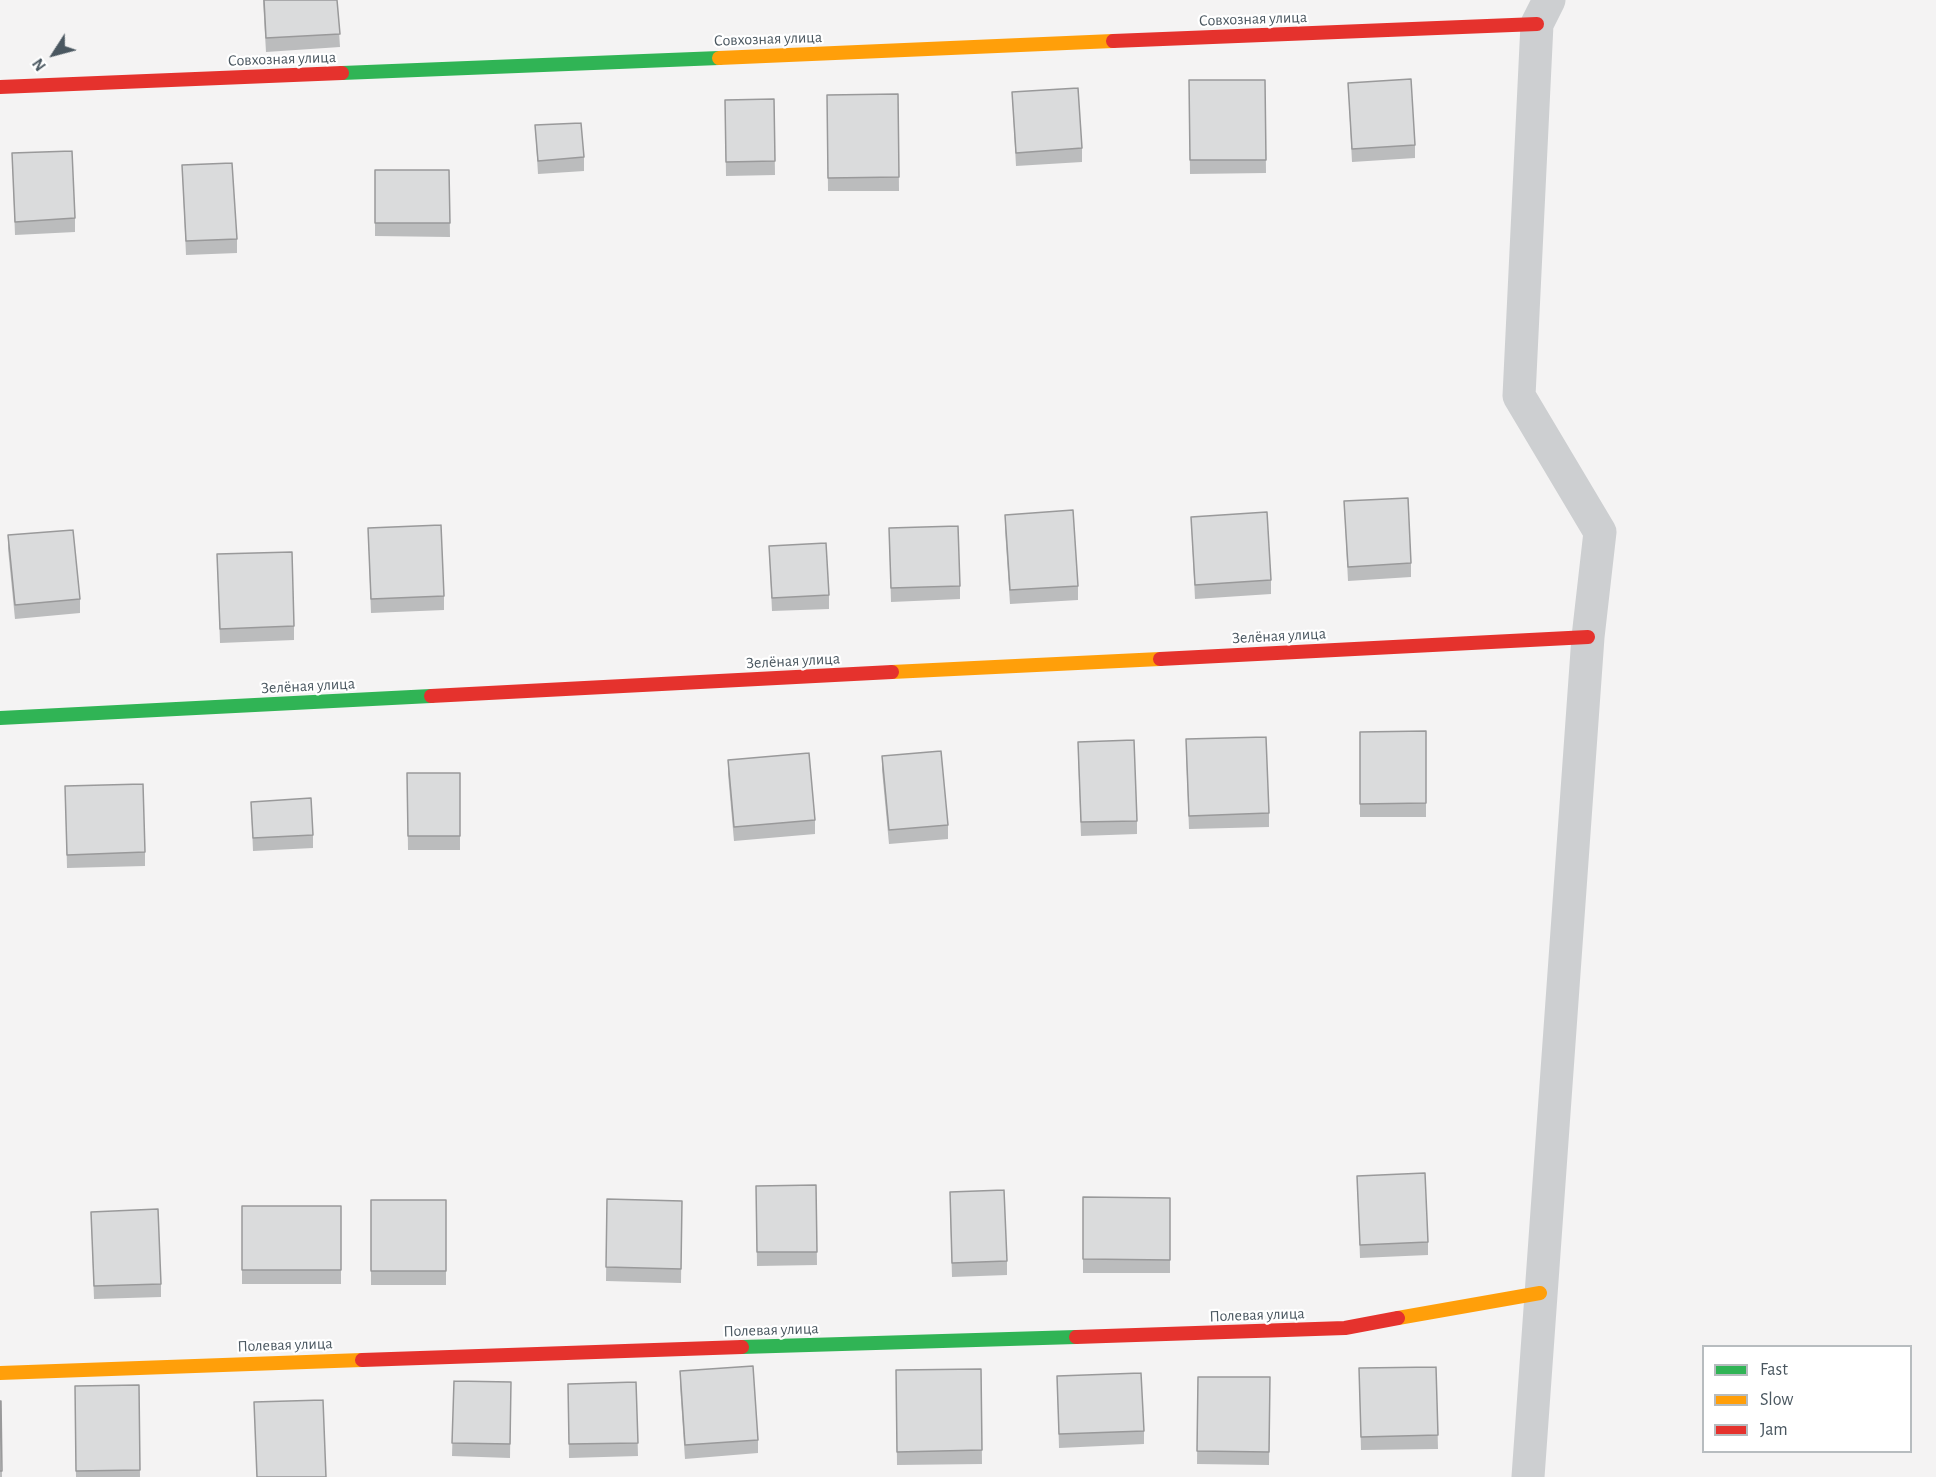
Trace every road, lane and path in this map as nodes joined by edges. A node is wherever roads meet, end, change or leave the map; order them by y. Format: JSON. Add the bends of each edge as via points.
{"nodes":[{"id":1,"x":1543,"y":12,"type":"edge"},
{"id":2,"x":0,"y":87,"type":"edge"},
{"id":3,"x":1588,"y":637,"type":"junction"},
{"id":4,"x":0,"y":718,"type":"edge"},
{"id":5,"x":1540,"y":1293,"type":"junction"},
{"id":6,"x":0,"y":1373,"type":"edge"},
{"id":7,"x":1528,"y":1477,"type":"edge"}],
"edges":[{"from":1,"to":2,"type":"street","name":"Совхозная улица"},
{"from":1,"to":3,"type":"street","via":[[1519,396],[1600,532]]},
{"from":3,"to":4,"type":"street","name":"Зелёная улица"},
{"from":3,"to":5,"type":"street"},
{"from":5,"to":6,"type":"street","name":"Полевая улица","via":[[1345,1328]]},
{"from":5,"to":7,"type":"street"}]}
